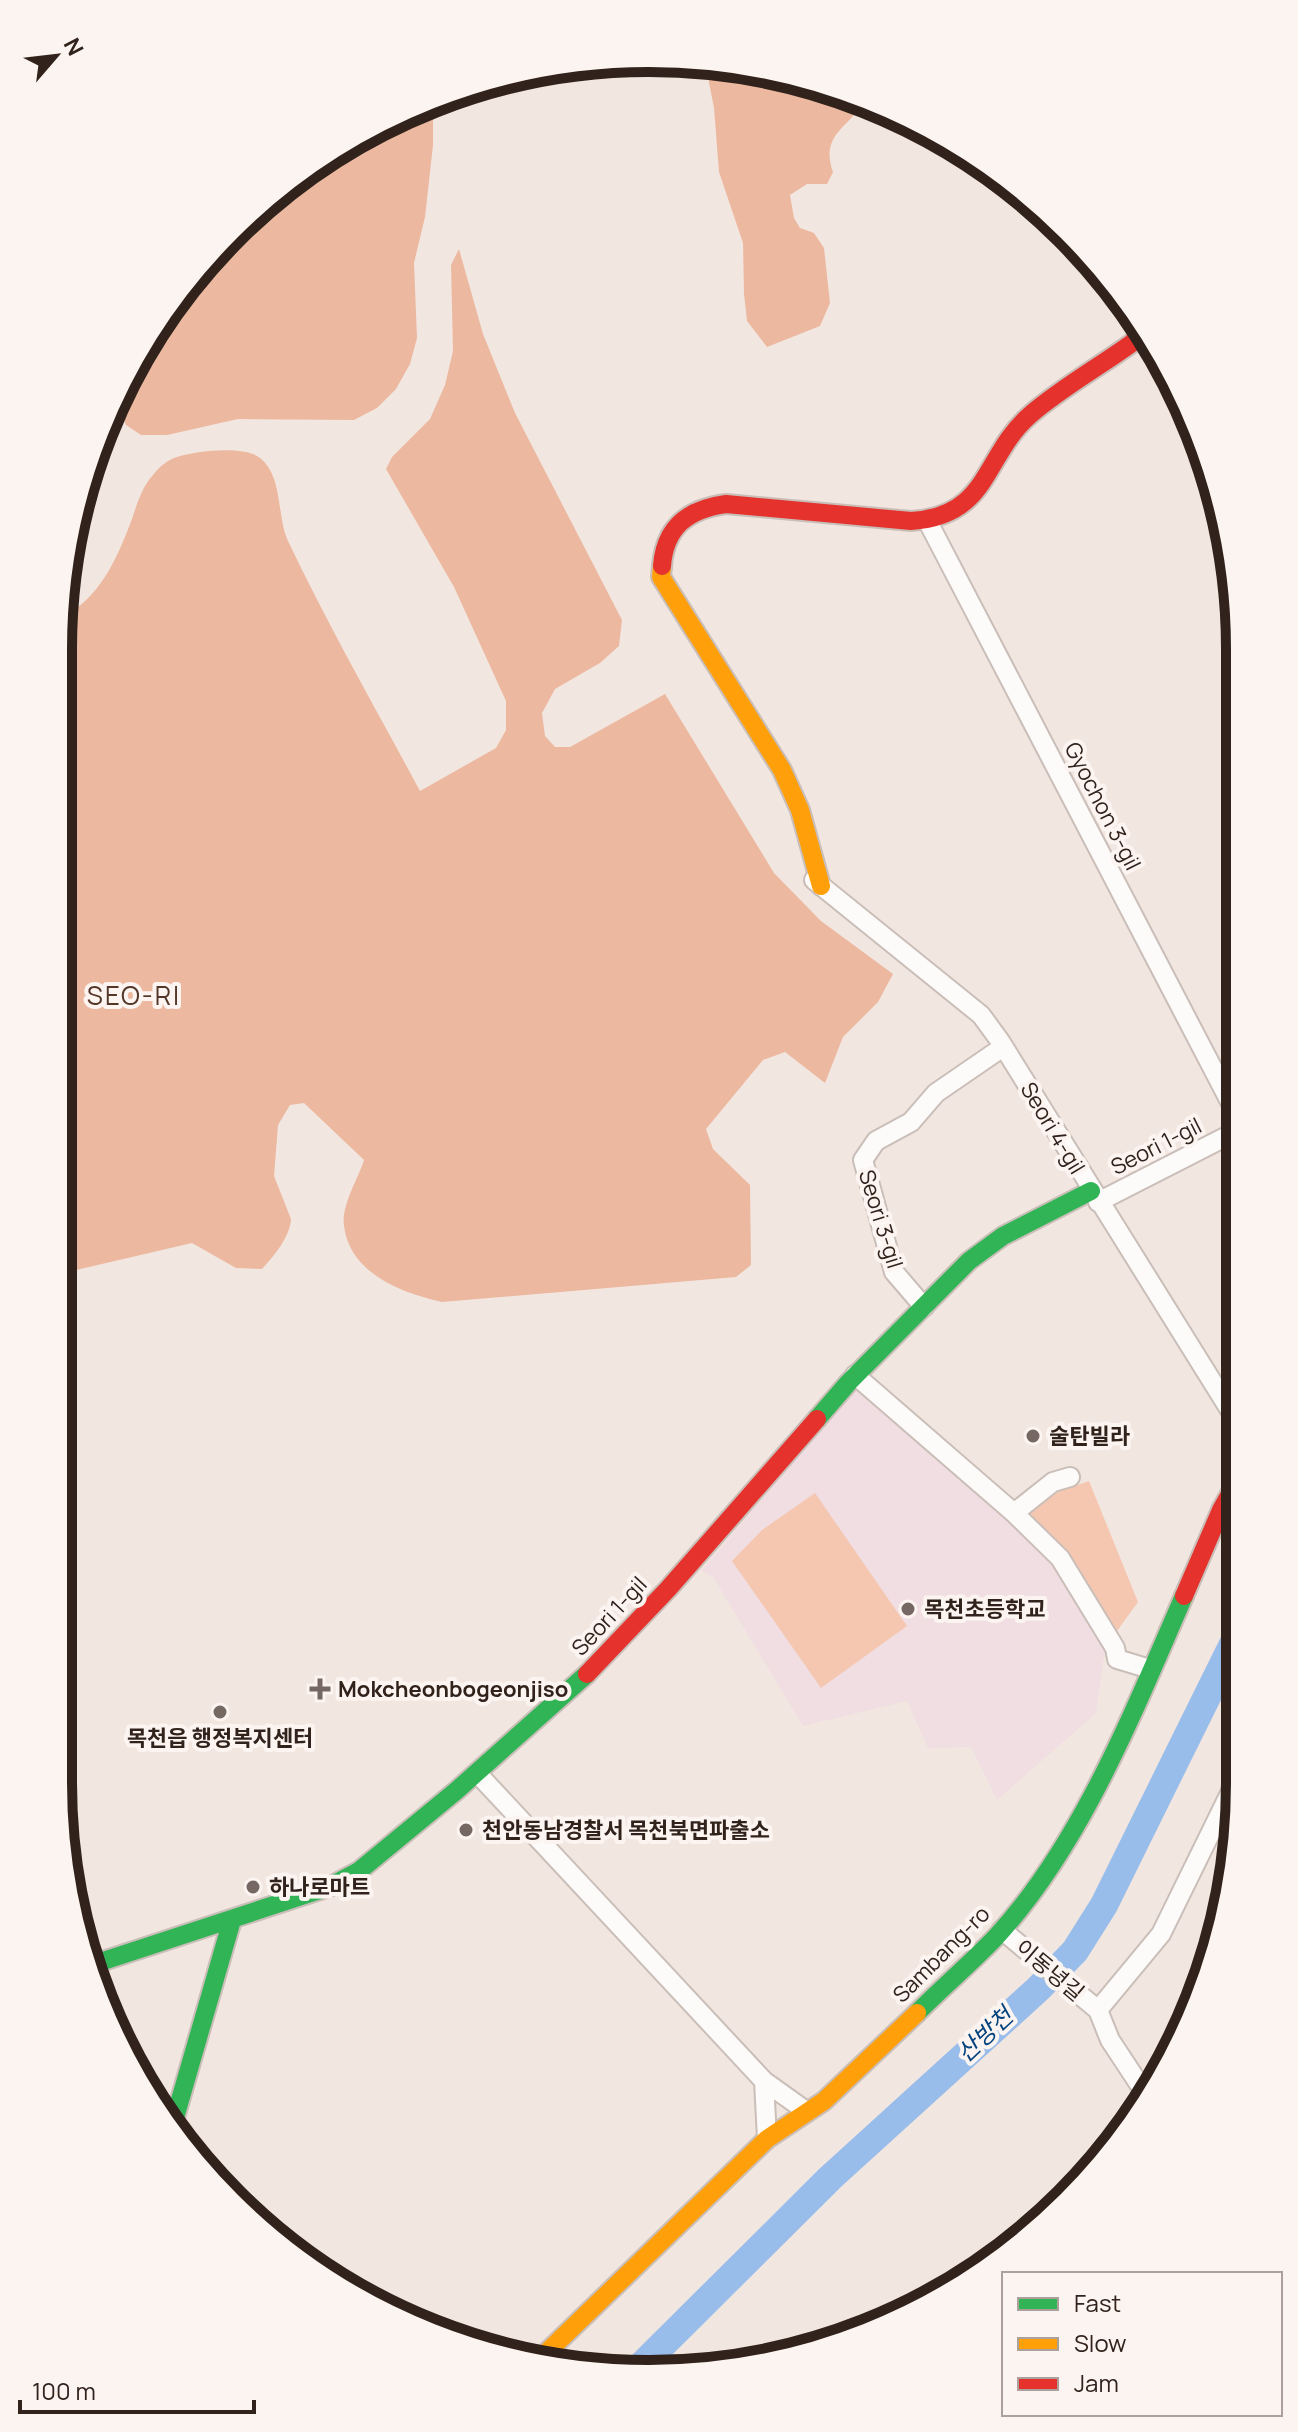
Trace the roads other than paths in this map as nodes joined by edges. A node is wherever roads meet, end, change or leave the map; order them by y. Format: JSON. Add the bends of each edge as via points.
{"nodes":[{"id":1,"x":1136,"y":339,"type":"edge"},
{"id":2,"x":927,"y":520,"type":"junction"},
{"id":3,"x":1003,"y":1047,"type":"junction"},
{"id":4,"x":1226,"y":1094,"type":"edge"},
{"id":5,"x":1226,"y":1136,"type":"edge"},
{"id":6,"x":1094,"y":1197,"type":"junction"},
{"id":7,"x":924,"y":1307,"type":"junction"},
{"id":8,"x":855,"y":1375,"type":"junction"},
{"id":9,"x":1226,"y":1404,"type":"edge"},
{"id":10,"x":1056,"y":1475,"type":"dead end"},
{"id":11,"x":1226,"y":1501,"type":"edge"},
{"id":12,"x":1014,"y":1513,"type":"junction"},
{"id":13,"x":1150,"y":1669,"type":"junction"},
{"id":14,"x":477,"y":1773,"type":"junction"},
{"id":15,"x":1225,"y":1803,"type":"edge"},
{"id":16,"x":232,"y":1920,"type":"junction"},
{"id":17,"x":1002,"y":1930,"type":"junction"},
{"id":18,"x":101,"y":1962,"type":"edge"},
{"id":19,"x":1098,"y":2010,"type":"junction"},
{"id":20,"x":764,"y":2081,"type":"junction"},
{"id":21,"x":1140,"y":2086,"type":"edge"},
{"id":22,"x":806,"y":2111,"type":"junction"},
{"id":23,"x":176,"y":2114,"type":"edge"},
{"id":24,"x":767,"y":2139,"type":"junction"},
{"id":25,"x":548,"y":2351,"type":"edge"}],
"edges":[{"from":1,"to":2,"type":"street","via":[[1030,415],[965,503]]},
{"from":2,"to":3,"type":"street","name":"Seori 4-gil","via":[[705,506],[680,519],[664,549],[661,577],[782,770],[800,810],[817,883],[972,1006]]},
{"from":2,"to":4,"type":"street","name":"Gyochon 3-gil"},
{"from":3,"to":6,"type":"street","name":"Seori 4-gil"},
{"from":3,"to":7,"type":"street","name":"Seori 3-gil","via":[[936,1093],[911,1122],[876,1141],[863,1160],[894,1272]]},
{"from":5,"to":6,"type":"street","name":"Seori 1-gil"},
{"from":6,"to":7,"type":"street","name":"Seori 1-gil","via":[[1003,1236],[969,1261]]},
{"from":6,"to":9,"type":"street","name":"Seori 4-gil"},
{"from":7,"to":8,"type":"street","name":"Seori 1-gil"},
{"from":8,"to":12,"type":"street"},
{"from":8,"to":14,"type":"street","name":"Seori 1-gil","via":[[590,1672]]},
{"from":10,"to":12,"type":"street"},
{"from":11,"to":13,"type":"street","name":"Sambang-ro"},
{"from":12,"to":13,"type":"street","via":[[1060,1558],[1117,1659]]},
{"from":13,"to":17,"type":"street","name":"Sambang-ro","via":[[1085,1808]]},
{"from":14,"to":16,"type":"street","name":"Seori 1-gil","via":[[359,1871],[329,1887]]},
{"from":14,"to":20,"type":"street"},
{"from":15,"to":19,"type":"street","via":[[1161,1934]]},
{"from":16,"to":18,"type":"street","name":"Seori 1-gil"},
{"from":16,"to":23,"type":"street"},
{"from":17,"to":19,"type":"street","name":"이동녕길"},
{"from":17,"to":22,"type":"street","name":"Sambang-ro","via":[[824,2101]]},
{"from":19,"to":21,"type":"street","via":[[1110,2040]]},
{"from":20,"to":22,"type":"street"},
{"from":20,"to":24,"type":"street"},
{"from":22,"to":24,"type":"street","name":"Sambang-ro"},
{"from":24,"to":25,"type":"street","name":"Sambang-ro"}]}
